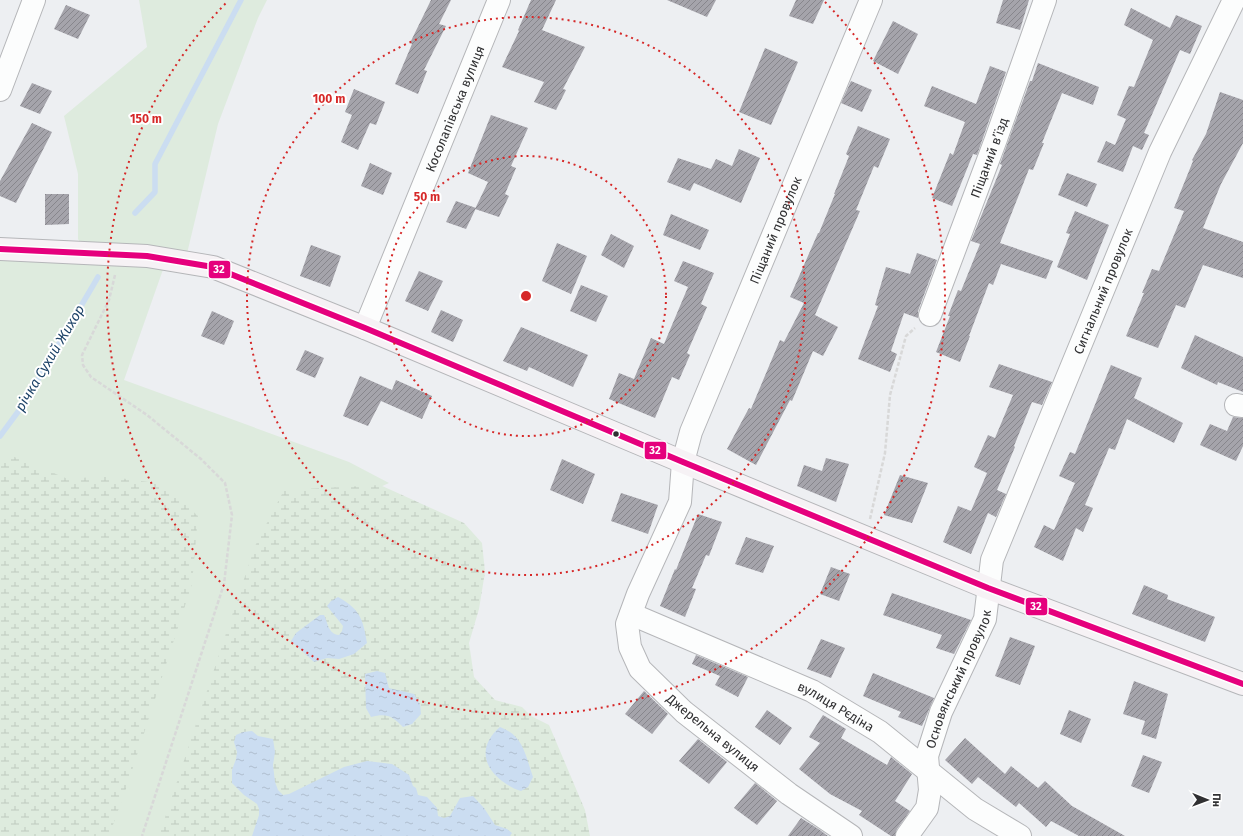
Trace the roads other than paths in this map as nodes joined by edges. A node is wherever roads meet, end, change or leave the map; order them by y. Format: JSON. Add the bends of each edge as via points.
{"nodes":[{"id":1,"x":34,"y":0,"type":"edge"},
{"id":2,"x":499,"y":0,"type":"edge"},
{"id":3,"x":871,"y":0,"type":"edge"},
{"id":4,"x":1045,"y":0,"type":"edge"},
{"id":5,"x":1234,"y":0,"type":"edge"},
{"id":6,"x":0,"y":90,"type":"edge"},
{"id":7,"x":0,"y":249,"type":"edge"},
{"id":8,"x":930,"y":315,"type":"road end"},
{"id":9,"x":365,"y":328,"type":"junction"},
{"id":10,"x":684,"y":462,"type":"junction"},
{"id":11,"x":988,"y":588,"type":"junction"},
{"id":12,"x":631,"y":614,"type":"junction"},
{"id":13,"x":1243,"y":684,"type":"edge"},
{"id":14,"x":928,"y":772,"type":"junction"},
{"id":15,"x":852,"y":836,"type":"edge"},
{"id":16,"x":907,"y":836,"type":"edge"},
{"id":17,"x":1020,"y":836,"type":"edge"}],
"edges":[{"from":1,"to":6,"type":"street"},
{"from":2,"to":9,"type":"street","name":"Косолапівська вулиця"},
{"from":3,"to":10,"type":"street","name":"Піщаний провулок","via":[[690,432]]},
{"from":4,"to":8,"type":"street","name":"Піщаний в’їзд"},
{"from":5,"to":11,"type":"street","name":"Сигнальний провулок","via":[[1160,152],[992,560]]},
{"from":7,"to":9,"type":"main road","via":[[147,256],[213,267]]},
{"from":9,"to":10,"type":"main road"},
{"from":10,"to":11,"type":"main road"},
{"from":10,"to":12,"type":"street","name":"Джерельна вулиця","via":[[680,502]]},
{"from":11,"to":13,"type":"main road"},
{"from":11,"to":14,"type":"street","name":"Основянський провулок","via":[[985,619],[941,712],[927,756]]},
{"from":12,"to":14,"type":"street","name":"вулиця Рєдіна","via":[[812,691],[880,732]]},
{"from":12,"to":15,"type":"street","name":"Джерельна вулиця","via":[[627,624],[630,646],[640,669],[684,712],[789,794]]},
{"from":14,"to":16,"type":"street","name":"Основянський провулок","via":[[930,790],[927,808]]},
{"from":14,"to":17,"type":"street","name":"вулиця Рєдіна","via":[[975,809]]}]}
